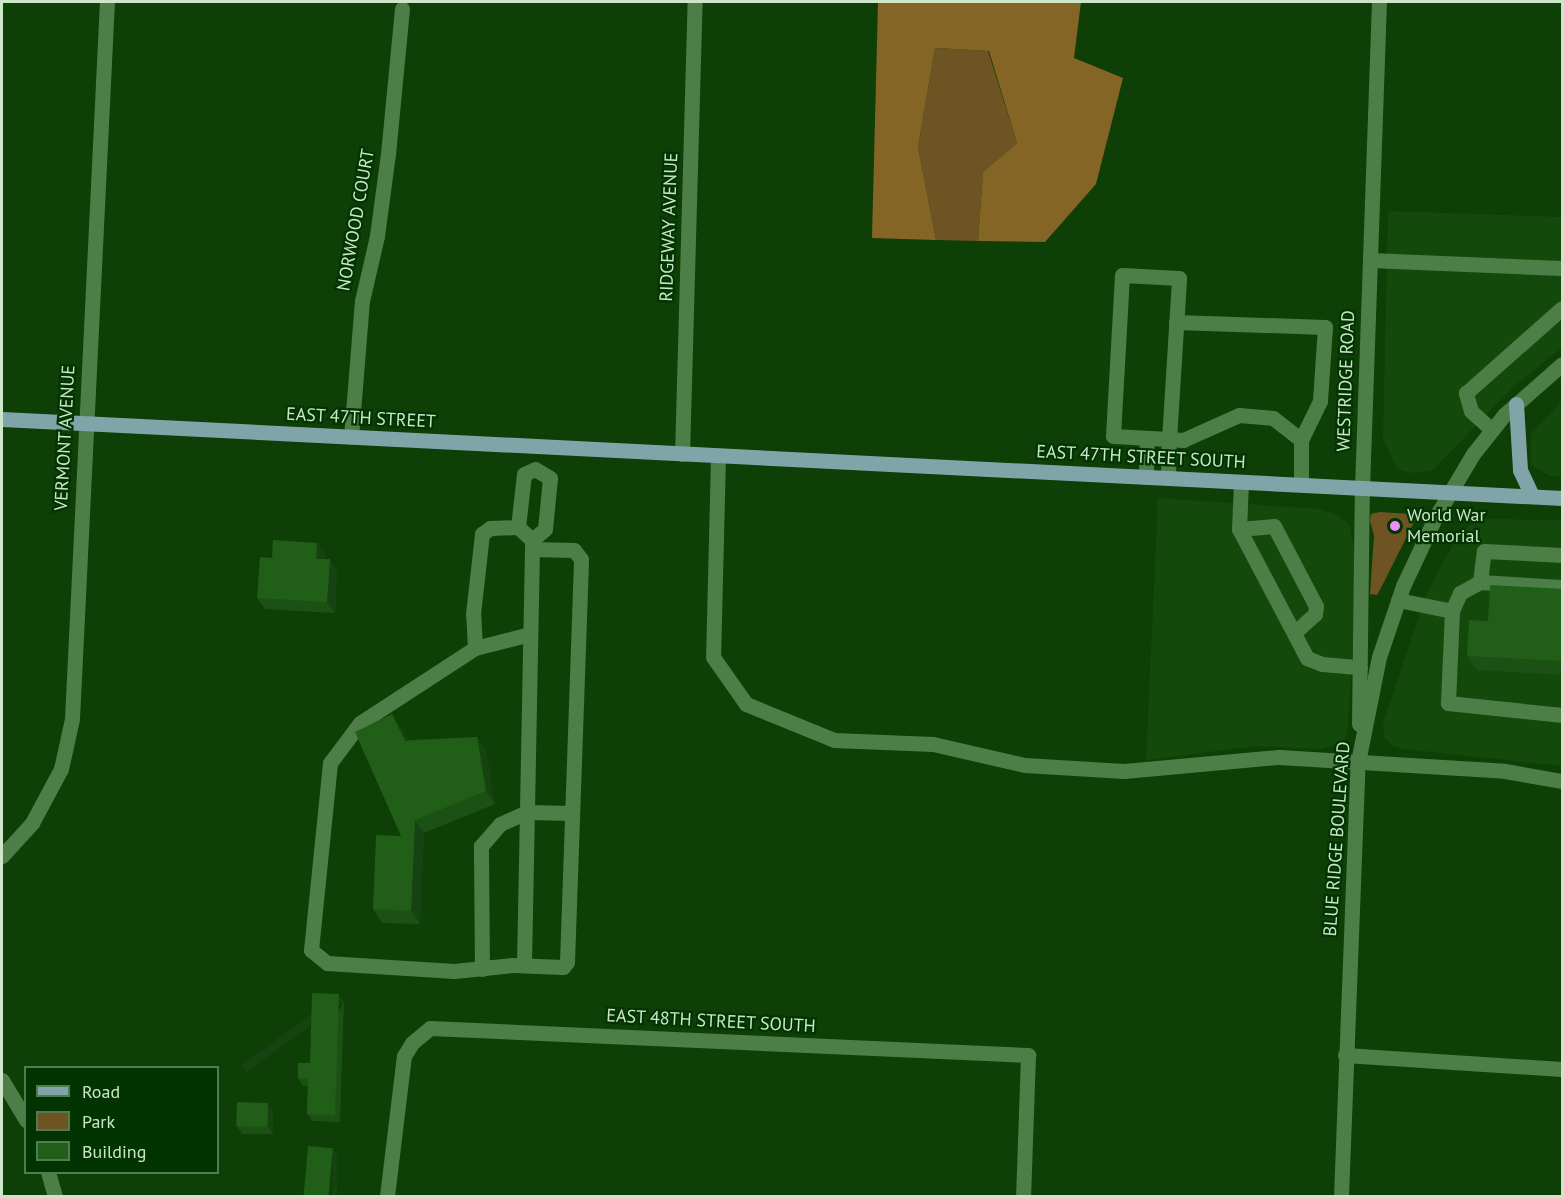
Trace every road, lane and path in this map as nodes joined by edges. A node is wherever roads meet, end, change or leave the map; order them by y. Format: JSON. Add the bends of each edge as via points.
{"nodes":[{"id":1,"x":106,"y":2,"type":"edge"},
{"id":2,"x":695,"y":2,"type":"edge"},
{"id":3,"x":1379,"y":2,"type":"edge"},
{"id":4,"x":402,"y":9,"type":"dead end"},
{"id":5,"x":1370,"y":260,"type":"junction"},
{"id":6,"x":1563,"y":268,"type":"edge"},
{"id":7,"x":1563,"y":308,"type":"edge"},
{"id":8,"x":1176,"y":322,"type":"junction"},
{"id":9,"x":1563,"y":364,"type":"edge"},
{"id":10,"x":1516,"y":404,"type":"junction"},
{"id":11,"x":2,"y":419,"type":"edge"},
{"id":12,"x":85,"y":423,"type":"junction"},
{"id":13,"x":1492,"y":430,"type":"junction"},
{"id":14,"x":351,"y":437,"type":"junction"},
{"id":15,"x":1147,"y":438,"type":"junction"},
{"id":16,"x":1169,"y":439,"type":"junction"},
{"id":17,"x":1300,"y":440,"type":"junction"},
{"id":18,"x":538,"y":447,"type":"junction"},
{"id":19,"x":682,"y":454,"type":"junction"},
{"id":20,"x":718,"y":456,"type":"junction"},
{"id":21,"x":536,"y":469,"type":"junction"},
{"id":22,"x":1146,"y":477,"type":"junction"},
{"id":23,"x":1168,"y":478,"type":"junction"},
{"id":24,"x":1241,"y":482,"type":"junction"},
{"id":25,"x":1302,"y":484,"type":"junction"},
{"id":26,"x":1362,"y":488,"type":"junction"},
{"id":27,"x":1452,"y":492,"type":"junction"},
{"id":28,"x":1533,"y":496,"type":"junction"},
{"id":29,"x":1563,"y":498,"type":"edge"},
{"id":30,"x":518,"y":527,"type":"junction"},
{"id":31,"x":1239,"y":529,"type":"junction"},
{"id":32,"x":532,"y":545,"type":"junction"},
{"id":33,"x":1563,"y":555,"type":"edge"},
{"id":34,"x":1480,"y":582,"type":"junction"},
{"id":35,"x":1563,"y":587,"type":"edge"},
{"id":36,"x":1398,"y":600,"type":"junction"},
{"id":37,"x":1452,"y":611,"type":"junction"},
{"id":38,"x":1294,"y":633,"type":"junction"},
{"id":39,"x":530,"y":634,"type":"junction"},
{"id":40,"x":475,"y":648,"type":"junction"},
{"id":41,"x":1360,"y":667,"type":"junction"},
{"id":42,"x":1563,"y":716,"type":"edge"},
{"id":43,"x":1358,"y":762,"type":"junction"},
{"id":44,"x":1563,"y":781,"type":"edge"},
{"id":45,"x":527,"y":812,"type":"junction"},
{"id":46,"x":572,"y":813,"type":"junction"},
{"id":47,"x":2,"y":856,"type":"edge"},
{"id":48,"x":524,"y":965,"type":"junction"},
{"id":49,"x":482,"y":969,"type":"junction"},
{"id":50,"x":1345,"y":1055,"type":"junction"},
{"id":51,"x":1563,"y":1069,"type":"edge"},
{"id":52,"x":2,"y":1080,"type":"edge"},
{"id":53,"x":24,"y":1117,"type":"edge"},
{"id":54,"x":48,"y":1174,"type":"edge"},
{"id":55,"x":55,"y":1197,"type":"edge"},
{"id":56,"x":387,"y":1197,"type":"edge"},
{"id":57,"x":1023,"y":1197,"type":"edge"},
{"id":58,"x":1341,"y":1197,"type":"edge"}],
"edges":[{"from":1,"to":12,"type":"street","name":"VERMONT AVENUE"},
{"from":2,"to":19,"type":"street","name":"RIDGEWAY AVENUE"},
{"from":3,"to":5,"type":"street","name":"WESTRIDGE ROAD"},
{"from":4,"to":14,"type":"street","name":"NORWOOD COURT","via":[[377,236],[362,301]]},
{"from":5,"to":6,"type":"street"},
{"from":5,"to":26,"type":"street","name":"WESTRIDGE ROAD"},
{"from":7,"to":13,"type":"street","via":[[1466,393],[1471,411]]},
{"from":8,"to":15,"type":"street","via":[[1179,278],[1122,275],[1113,436]]},
{"from":8,"to":16,"type":"street"},
{"from":8,"to":17,"type":"street","via":[[1325,327],[1320,401]]},
{"from":9,"to":10,"type":"street","name":"BLUE RIDGE BOULEVARD"},
{"from":10,"to":13,"type":"street","name":"BLUE RIDGE BOULEVARD"},
{"from":10,"to":28,"type":"main road","via":[[1520,470]]},
{"from":11,"to":12,"type":"main road","name":"EAST 47TH STREET"},
{"from":12,"to":14,"type":"main road","name":"EAST 47TH STREET"},
{"from":12,"to":47,"type":"street","name":"VERMONT AVENUE","via":[[72,719],[61,769],[32,823]]},
{"from":13,"to":27,"type":"street","name":"BLUE RIDGE BOULEVARD","via":[[1473,453]]},
{"from":14,"to":18,"type":"main road","name":"EAST 47TH STREET"},
{"from":15,"to":16,"type":"street"},
{"from":15,"to":22,"type":"street"},
{"from":16,"to":17,"type":"street","via":[[1183,440],[1239,415],[1251,414],[1273,418]]},
{"from":16,"to":23,"type":"street"},
{"from":17,"to":25,"type":"street"},
{"from":18,"to":19,"type":"main road","name":"EAST 47TH STREET"},
{"from":18,"to":21,"type":"street"},
{"from":19,"to":20,"type":"main road","name":"EAST 47TH STREET"},
{"from":20,"to":22,"type":"main road","name":"EAST 47TH STREET SOUTH"},
{"from":20,"to":43,"type":"street","via":[[713,657],[746,704],[834,740],[933,744],[1025,765],[1124,771],[1279,757]]},
{"from":21,"to":30,"type":"street","via":[[524,474]]},
{"from":21,"to":32,"type":"street","via":[[550,478],[545,529]]},
{"from":22,"to":23,"type":"main road","name":"EAST 47TH STREET SOUTH"},
{"from":23,"to":24,"type":"main road","name":"EAST 47TH STREET SOUTH"},
{"from":24,"to":25,"type":"main road","name":"EAST 47TH STREET SOUTH"},
{"from":24,"to":31,"type":"street"},
{"from":25,"to":26,"type":"main road","name":"EAST 47TH STREET SOUTH"},
{"from":26,"to":27,"type":"main road","name":"EAST 47TH STREET SOUTH"},
{"from":26,"to":41,"type":"street","name":"WESTRIDGE ROAD"},
{"from":27,"to":28,"type":"main road","name":"EAST 47TH STREET SOUTH"},
{"from":27,"to":36,"type":"street","name":"BLUE RIDGE BOULEVARD","via":[[1435,518]]},
{"from":28,"to":29,"type":"main road","name":"EAST 47TH STREET SOUTH"},
{"from":30,"to":32,"type":"street"},
{"from":30,"to":40,"type":"street","via":[[490,528],[482,534],[473,614]]},
{"from":31,"to":38,"type":"street"},
{"from":31,"to":38,"type":"street","via":[[1274,526],[1316,606],[1315,614]]},
{"from":32,"to":39,"type":"street"},
{"from":32,"to":46,"type":"street","via":[[574,550],[581,559]]},
{"from":33,"to":34,"type":"street","via":[[1484,551]]},
{"from":34,"to":35,"type":"street"},
{"from":34,"to":37,"type":"street","via":[[1460,593]]},
{"from":36,"to":37,"type":"street"},
{"from":36,"to":43,"type":"street","name":"BLUE RIDGE BOULEVARD","via":[[1379,657]]},
{"from":37,"to":42,"type":"street","via":[[1448,703]]},
{"from":38,"to":41,"type":"street","via":[[1307,658],[1322,664]]},
{"from":39,"to":40,"type":"street"},
{"from":39,"to":45,"type":"street"},
{"from":40,"to":49,"type":"street","via":[[360,723],[330,763],[310,950],[327,963],[454,971]]},
{"from":41,"to":43,"type":"street","name":"WESTRIDGE ROAD"},
{"from":43,"to":44,"type":"street","via":[[1505,771]]},
{"from":43,"to":50,"type":"street","name":"BLUE RIDGE BOULEVARD"},
{"from":45,"to":46,"type":"street"},
{"from":45,"to":48,"type":"street"},
{"from":45,"to":49,"type":"street","via":[[500,824],[481,846]]},
{"from":46,"to":48,"type":"street","via":[[567,962],[563,967]]},
{"from":48,"to":49,"type":"street"},
{"from":50,"to":51,"type":"street"},
{"from":50,"to":58,"type":"street","name":"BLUE RIDGE BOULEVARD"},
{"from":52,"to":53,"type":"street"},
{"from":54,"to":55,"type":"street"},
{"from":56,"to":57,"type":"street","name":"EAST 48TH STREET SOUTH","via":[[404,1056],[412,1042],[430,1028],[1028,1055]]}]}
